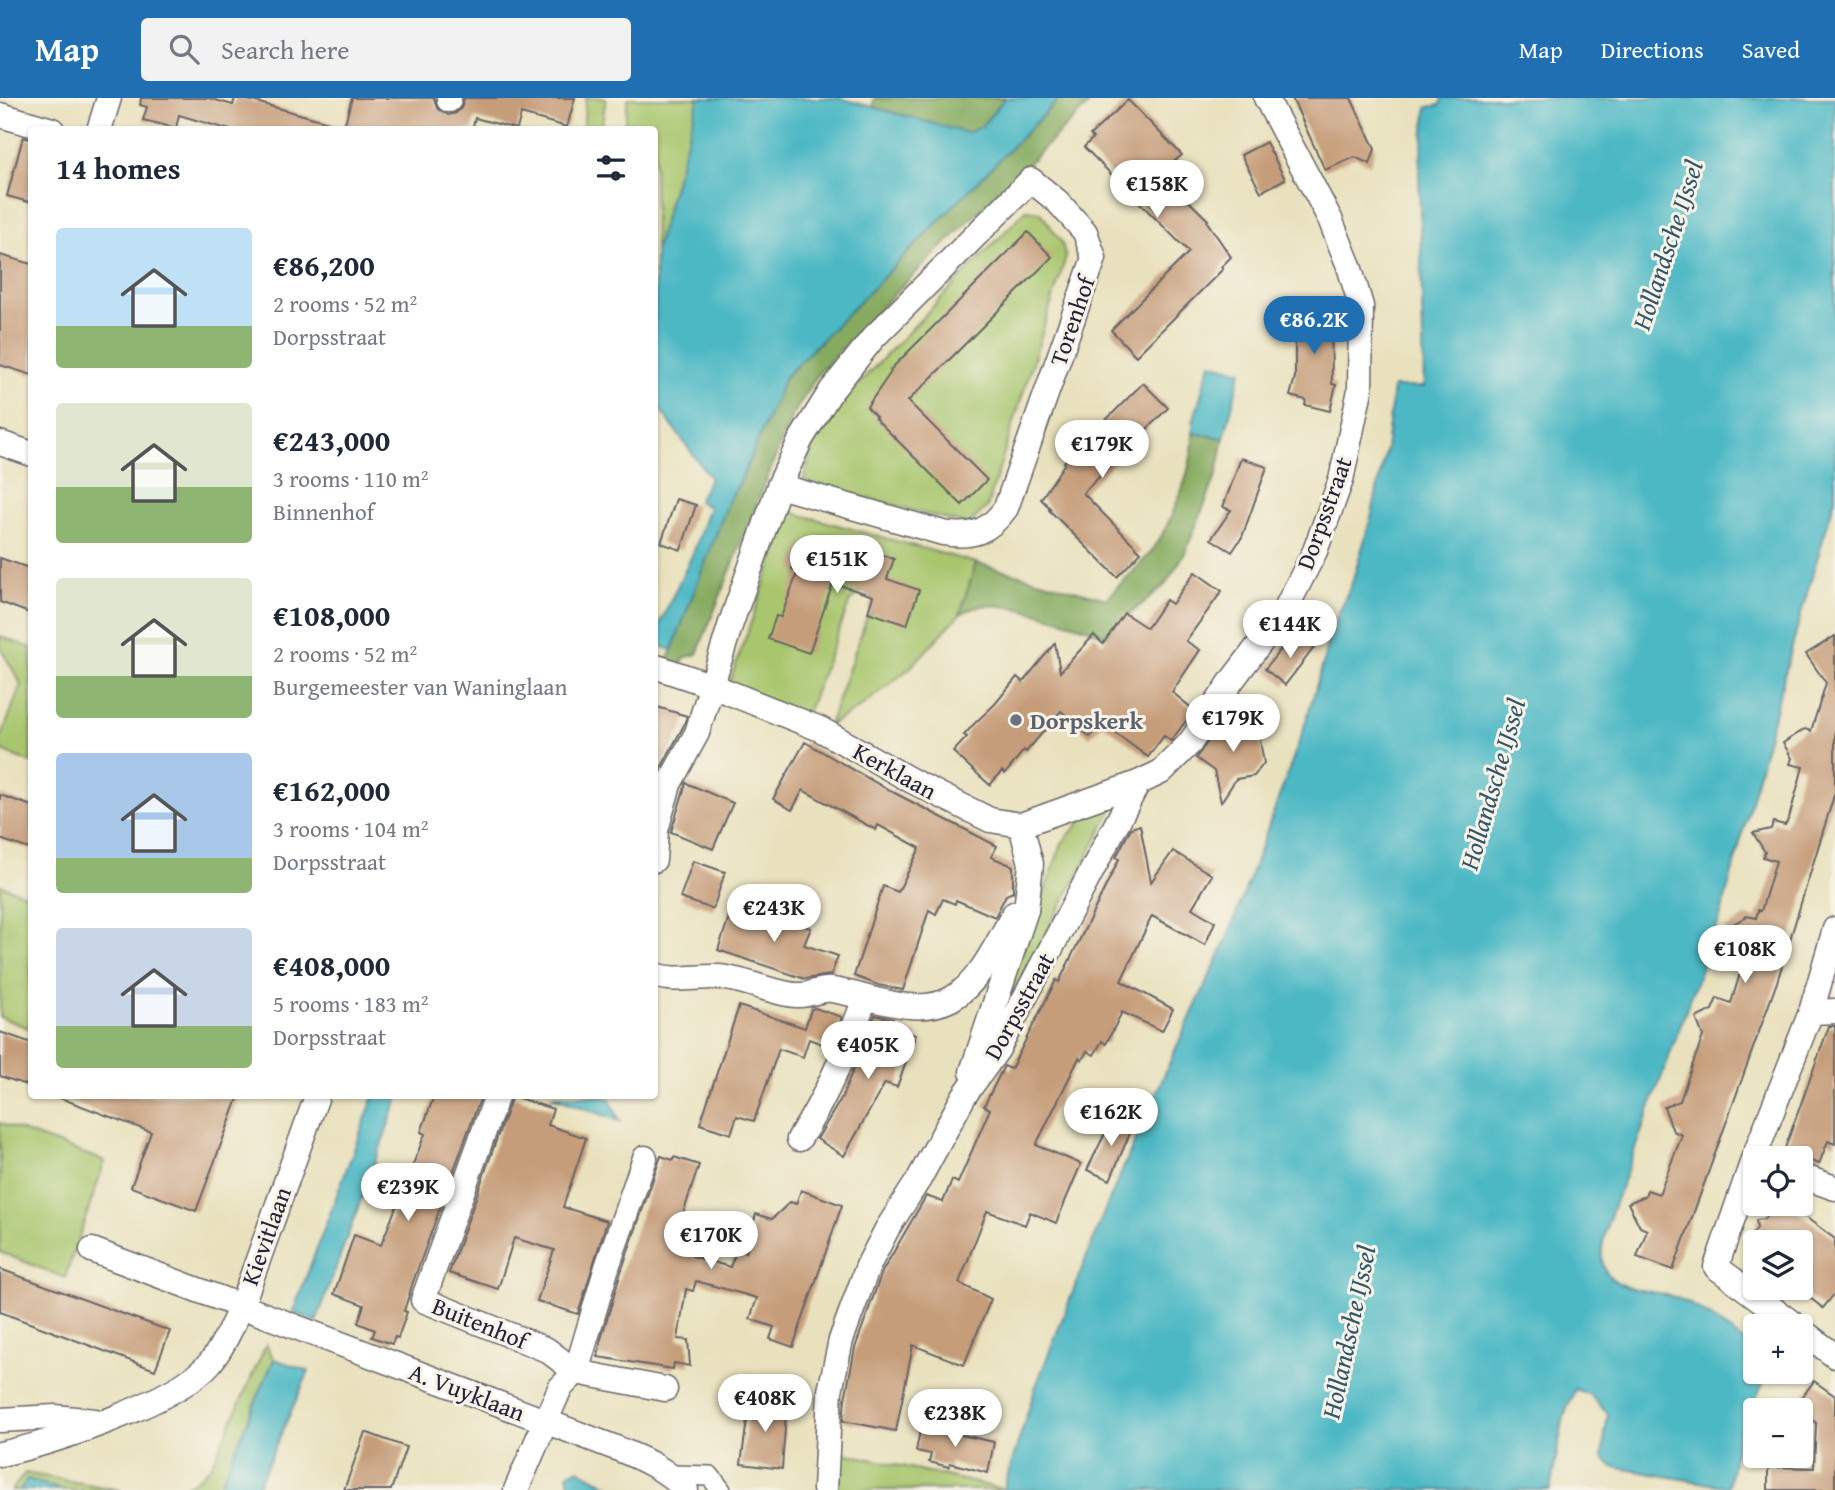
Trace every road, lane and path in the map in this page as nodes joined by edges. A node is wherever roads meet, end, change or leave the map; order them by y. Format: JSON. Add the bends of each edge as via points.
{"nodes":[{"id":1,"x":109,"y":98,"type":"edge"},
{"id":2,"x":1266,"y":98,"type":"edge"},
{"id":3,"x":0,"y":115,"type":"edge"},
{"id":4,"x":38,"y":126,"type":"edge"},
{"id":5,"x":100,"y":126,"type":"edge"},
{"id":6,"x":0,"y":443,"type":"edge"},
{"id":7,"x":28,"y":453,"type":"edge"},
{"id":8,"x":779,"y":486,"type":"junction"},
{"id":9,"x":658,"y":667,"type":"edge"},
{"id":10,"x":710,"y":685,"type":"junction"},
{"id":11,"x":1138,"y":783,"type":"junction"},
{"id":12,"x":658,"y":823,"type":"edge"},
{"id":13,"x":1021,"y":825,"type":"junction"},
{"id":14,"x":1026,"y":910,"type":"junction"},
{"id":15,"x":1835,"y":929,"type":"edge"},
{"id":16,"x":658,"y":976,"type":"edge"},
{"id":17,"x":864,"y":999,"type":"junction"},
{"id":18,"x":1823,"y":1011,"type":"edge"},
{"id":19,"x":964,"y":1096,"type":"junction"},
{"id":20,"x":316,"y":1099,"type":"edge"},
{"id":21,"x":496,"y":1099,"type":"edge"},
{"id":22,"x":799,"y":1139,"type":"dead end"},
{"id":23,"x":1761,"y":1146,"type":"edge"},
{"id":24,"x":645,"y":1158,"type":"dead end"},
{"id":25,"x":1813,"y":1180,"type":"edge"},
{"id":26,"x":1835,"y":1188,"type":"edge"},
{"id":27,"x":1743,"y":1191,"type":"edge"},
{"id":28,"x":92,"y":1250,"type":"dead end"},
{"id":29,"x":241,"y":1307,"type":"junction"},
{"id":30,"x":1780,"y":1314,"type":"edge"},
{"id":31,"x":1813,"y":1339,"type":"edge"},
{"id":32,"x":1835,"y":1356,"type":"edge"},
{"id":33,"x":576,"y":1371,"type":"junction"},
{"id":34,"x":665,"y":1389,"type":"dead end"},
{"id":35,"x":0,"y":1420,"type":"edge"},
{"id":36,"x":103,"y":1422,"type":"junction"},
{"id":37,"x":547,"y":1422,"type":"junction"},
{"id":38,"x":0,"y":1454,"type":"edge"},
{"id":39,"x":679,"y":1482,"type":"edge"},
{"id":40,"x":516,"y":1490,"type":"edge"},
{"id":41,"x":721,"y":1490,"type":"edge"},
{"id":42,"x":825,"y":1490,"type":"edge"}],
"edges":[{"from":1,"to":5,"type":"street"},
{"from":2,"to":11,"type":"street","name":"Dorpsstraat","via":[[1330,219],[1349,266],[1361,306],[1360,390],[1341,480],[1315,551],[1284,611],[1190,743],[1161,772]]},
{"from":3,"to":4,"type":"street"},
{"from":6,"to":7,"type":"street"},
{"from":8,"to":8,"type":"street","name":"Torenhof","via":[[831,391],[873,338],[1031,180],[1058,202],[1085,232],[1094,258],[1006,508],[997,520],[964,537]]},
{"from":8,"to":10,"type":"street","name":"Torenhof"},
{"from":9,"to":10,"type":"street","name":"Kerklaan"},
{"from":10,"to":12,"type":"street","name":"Torenhof","via":[[697,733],[669,784]]},
{"from":10,"to":13,"type":"street","name":"Kerklaan","via":[[820,729],[990,820]]},
{"from":11,"to":13,"type":"street"},
{"from":11,"to":19,"type":"street","name":"Dorpsstraat","via":[[998,1049]]},
{"from":13,"to":14,"type":"street","name":"Dorpsstraat","via":[[1031,864]]},
{"from":14,"to":17,"type":"street","via":[[1014,914],[992,955],[953,998],[922,1006]]},
{"from":14,"to":19,"type":"street","name":"Dorpsstraat"},
{"from":15,"to":18,"type":"street"},
{"from":16,"to":17,"type":"street","via":[[720,977],[800,995],[829,989]]},
{"from":17,"to":22,"type":"street","via":[[838,1069]]},
{"from":18,"to":23,"type":"street"},
{"from":19,"to":42,"type":"street","name":"Dorpsstraat","via":[[868,1266],[846,1328],[830,1391]]},
{"from":20,"to":29,"type":"street","name":"Kievitlaan"},
{"from":21,"to":33,"type":"street","name":"Buitenhof","via":[[423,1300],[547,1350]]},
{"from":24,"to":33,"type":"street"},
{"from":25,"to":26,"type":"street"},
{"from":27,"to":30,"type":"street","via":[[1716,1266]]},
{"from":28,"to":29,"type":"street","name":"Kievitlaan"},
{"from":29,"to":36,"type":"street","via":[[209,1364],[171,1393]]},
{"from":29,"to":37,"type":"street","name":"A. Vuyklaan"},
{"from":31,"to":32,"type":"street"},
{"from":33,"to":34,"type":"street","name":"Buitenhof"},
{"from":33,"to":37,"type":"street","via":[[560,1388]]},
{"from":35,"to":36,"type":"street","via":[[55,1417]]},
{"from":36,"to":38,"type":"street"},
{"from":37,"to":39,"type":"street","name":"A. Vuyklaan","via":[[616,1448]]},
{"from":37,"to":40,"type":"street"},
{"from":39,"to":41,"type":"street","via":[[710,1476]]}]}
